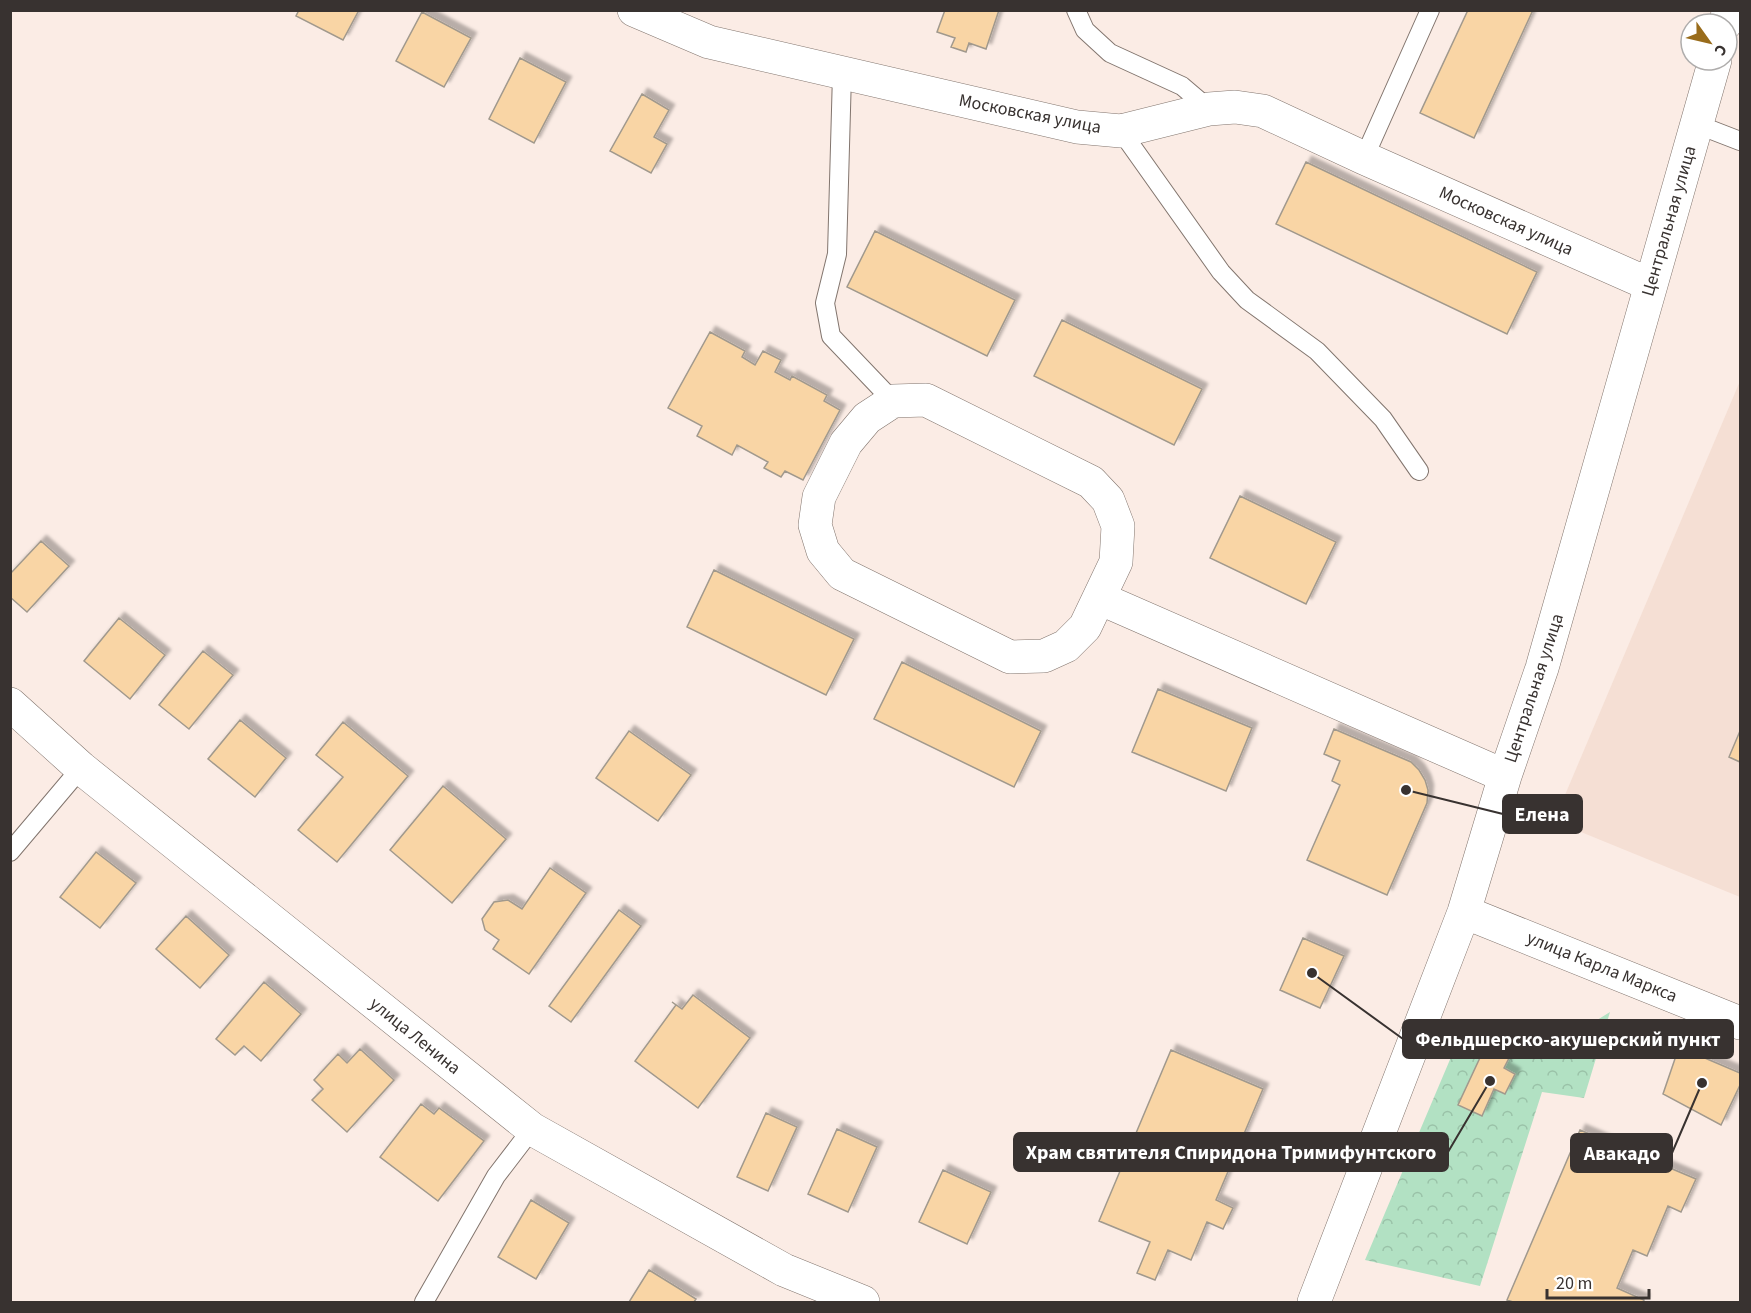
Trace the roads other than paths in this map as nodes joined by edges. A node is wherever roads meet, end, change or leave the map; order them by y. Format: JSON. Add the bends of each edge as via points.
{"nodes":[{"id":1,"x":634,"y":10,"type":"edge"},
{"id":2,"x":1076,"y":10,"type":"edge"},
{"id":3,"x":1430,"y":10,"type":"edge"},
{"id":4,"x":1711,"y":72,"type":"edge"},
{"id":5,"x":842,"y":74,"type":"junction"},
{"id":6,"x":1209,"y":109,"type":"junction"},
{"id":7,"x":1696,"y":124,"type":"junction"},
{"id":8,"x":1121,"y":131,"type":"junction"},
{"id":9,"x":1740,"y":141,"type":"edge"},
{"id":10,"x":1364,"y":158,"type":"junction"},
{"id":11,"x":1651,"y":285,"type":"junction"},
{"id":12,"x":893,"y":401,"type":"junction"},
{"id":13,"x":1419,"y":471,"type":"dead end"},
{"id":14,"x":1100,"y":598,"type":"junction"},
{"id":15,"x":10,"y":704,"type":"edge"},
{"id":16,"x":81,"y":768,"type":"junction"},
{"id":17,"x":1505,"y":776,"type":"junction"},
{"id":18,"x":10,"y":852,"type":"edge"},
{"id":19,"x":1464,"y":912,"type":"junction"},
{"id":20,"x":1740,"y":1023,"type":"edge"},
{"id":21,"x":532,"y":1129,"type":"junction"},
{"id":22,"x":424,"y":1302,"type":"edge"},
{"id":23,"x":863,"y":1302,"type":"edge"},
{"id":24,"x":1314,"y":1302,"type":"edge"}],
"edges":[{"from":1,"to":5,"type":"street","name":"Московская улица","via":[[709,42]]},
{"from":2,"to":6,"type":"lane","via":[[1085,30],[1110,53],[1182,86]]},
{"from":3,"to":10,"type":"lane"},
{"from":4,"to":7,"type":"street","name":"Центральная улица"},
{"from":5,"to":8,"type":"street","name":"Московская улица","via":[[1077,127]]},
{"from":5,"to":12,"type":"lane","via":[[837,254],[825,303],[831,336]]},
{"from":6,"to":8,"type":"street","name":"Московская улица"},
{"from":6,"to":10,"type":"street","name":"Московская улица","via":[[1263,111]]},
{"from":7,"to":9,"type":"lane"},
{"from":7,"to":11,"type":"street","name":"Центральная улица"},
{"from":8,"to":13,"type":"lane","via":[[1221,272],[1247,300],[1317,351],[1383,419]]},
{"from":10,"to":11,"type":"street","name":"Московская улица"},
{"from":11,"to":17,"type":"street","name":"Центральная улица","via":[[1542,668]]},
{"from":12,"to":14,"type":"street","via":[[926,400],[1091,482],[1108,500],[1118,526],[1116,562]]},
{"from":12,"to":14,"type":"street","via":[[867,418],[846,443],[819,497],[815,525],[823,551],[842,574],[1010,657],[1044,656],[1066,646],[1085,627]]},
{"from":14,"to":17,"type":"street"},
{"from":15,"to":16,"type":"street","name":"улица Ленина"},
{"from":16,"to":18,"type":"lane"},
{"from":16,"to":21,"type":"street","name":"улица Ленина"},
{"from":17,"to":19,"type":"street","name":"Центральная улица"},
{"from":19,"to":20,"type":"street","name":"улица Карла Маркса"},
{"from":19,"to":24,"type":"street","name":"Центральная улица"},
{"from":21,"to":22,"type":"lane","via":[[496,1176]]},
{"from":21,"to":23,"type":"street","name":"улица Ленина","via":[[784,1270]]}]}
